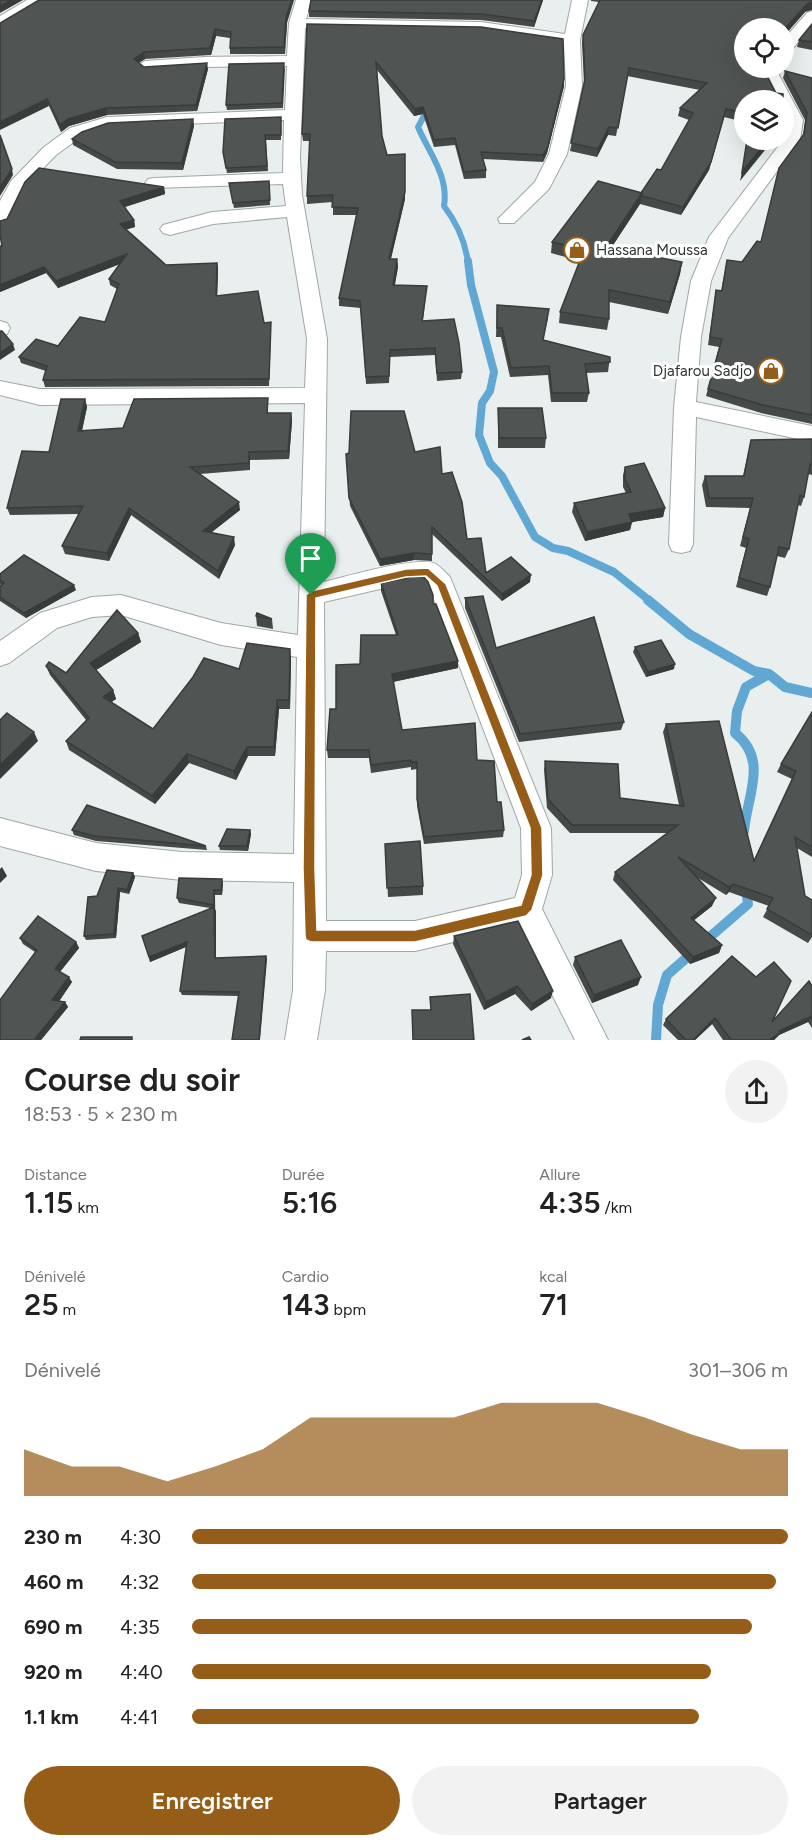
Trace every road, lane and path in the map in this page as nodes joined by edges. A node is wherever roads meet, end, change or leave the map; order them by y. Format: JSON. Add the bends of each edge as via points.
{"nodes":[{"id":1,"x":38,"y":0,"type":"edge"},
{"id":2,"x":304,"y":0,"type":"edge"},
{"id":3,"x":580,"y":0,"type":"edge"},
{"id":4,"x":812,"y":16,"type":"edge"},
{"id":5,"x":297,"y":23,"type":"junction"},
{"id":6,"x":0,"y":24,"type":"edge"},
{"id":7,"x":794,"y":37,"type":"edge"},
{"id":8,"x":572,"y":40,"type":"junction"},
{"id":9,"x":295,"y":61,"type":"junction"},
{"id":10,"x":145,"y":66,"type":"edge"},
{"id":11,"x":773,"y":78,"type":"edge"},
{"id":12,"x":292,"y":115,"type":"junction"},
{"id":13,"x":292,"y":178,"type":"junction"},
{"id":14,"x":154,"y":183,"type":"edge"},
{"id":15,"x":296,"y":211,"type":"junction"},
{"id":16,"x":507,"y":219,"type":"dead end"},
{"id":17,"x":0,"y":220,"type":"edge"},
{"id":18,"x":170,"y":229,"type":"dead end"},
{"id":19,"x":0,"y":388,"type":"edge"},
{"id":20,"x":314,"y":395,"type":"junction"},
{"id":21,"x":685,"y":407,"type":"junction"},
{"id":22,"x":812,"y":434,"type":"edge"},
{"id":23,"x":681,"y":544,"type":"dead end"},
{"id":24,"x":311,"y":595,"type":"junction"},
{"id":25,"x":311,"y":648,"type":"junction"},
{"id":26,"x":0,"y":655,"type":"edge"},
{"id":27,"x":0,"y":832,"type":"edge"},
{"id":28,"x":309,"y":868,"type":"junction"},
{"id":29,"x":526,"y":910,"type":"junction"},
{"id":30,"x":311,"y":936,"type":"junction"},
{"id":31,"x":301,"y":1040,"type":"edge"},
{"id":32,"x":592,"y":1040,"type":"edge"}],
"edges":[{"from":1,"to":6,"type":"street"},
{"from":2,"to":5,"type":"street"},
{"from":3,"to":8,"type":"street"},
{"from":4,"to":7,"type":"street"},
{"from":5,"to":8,"type":"street","via":[[481,27]]},
{"from":5,"to":9,"type":"street"},
{"from":8,"to":16,"type":"street","via":[[574,86],[558,154],[543,185]]},
{"from":9,"to":10,"type":"street"},
{"from":9,"to":12,"type":"street"},
{"from":11,"to":21,"type":"street","via":[[794,120],[791,140],[719,237],[701,282]]},
{"from":12,"to":13,"type":"street"},
{"from":12,"to":17,"type":"street","via":[[107,122],[76,132],[50,151],[17,185]]},
{"from":13,"to":14,"type":"street"},
{"from":13,"to":15,"type":"street"},
{"from":15,"to":18,"type":"street","via":[[212,218]]},
{"from":15,"to":20,"type":"street","via":[[317,339]]},
{"from":19,"to":20,"type":"street","via":[[40,397]]},
{"from":20,"to":24,"type":"street"},
{"from":21,"to":22,"type":"street"},
{"from":21,"to":23,"type":"street"},
{"from":24,"to":25,"type":"street"},
{"from":24,"to":29,"type":"street","via":[[406,573],[428,572],[441,584],[536,828],[537,875]]},
{"from":25,"to":26,"type":"street","via":[[221,634],[121,604],[92,607],[49,620]]},
{"from":25,"to":28,"type":"street"},
{"from":27,"to":28,"type":"street","via":[[96,857],[182,866]]},
{"from":28,"to":30,"type":"street"},
{"from":29,"to":30,"type":"street","via":[[415,936]]},
{"from":29,"to":32,"type":"street"},
{"from":30,"to":31,"type":"street","via":[[309,990]]}]}
